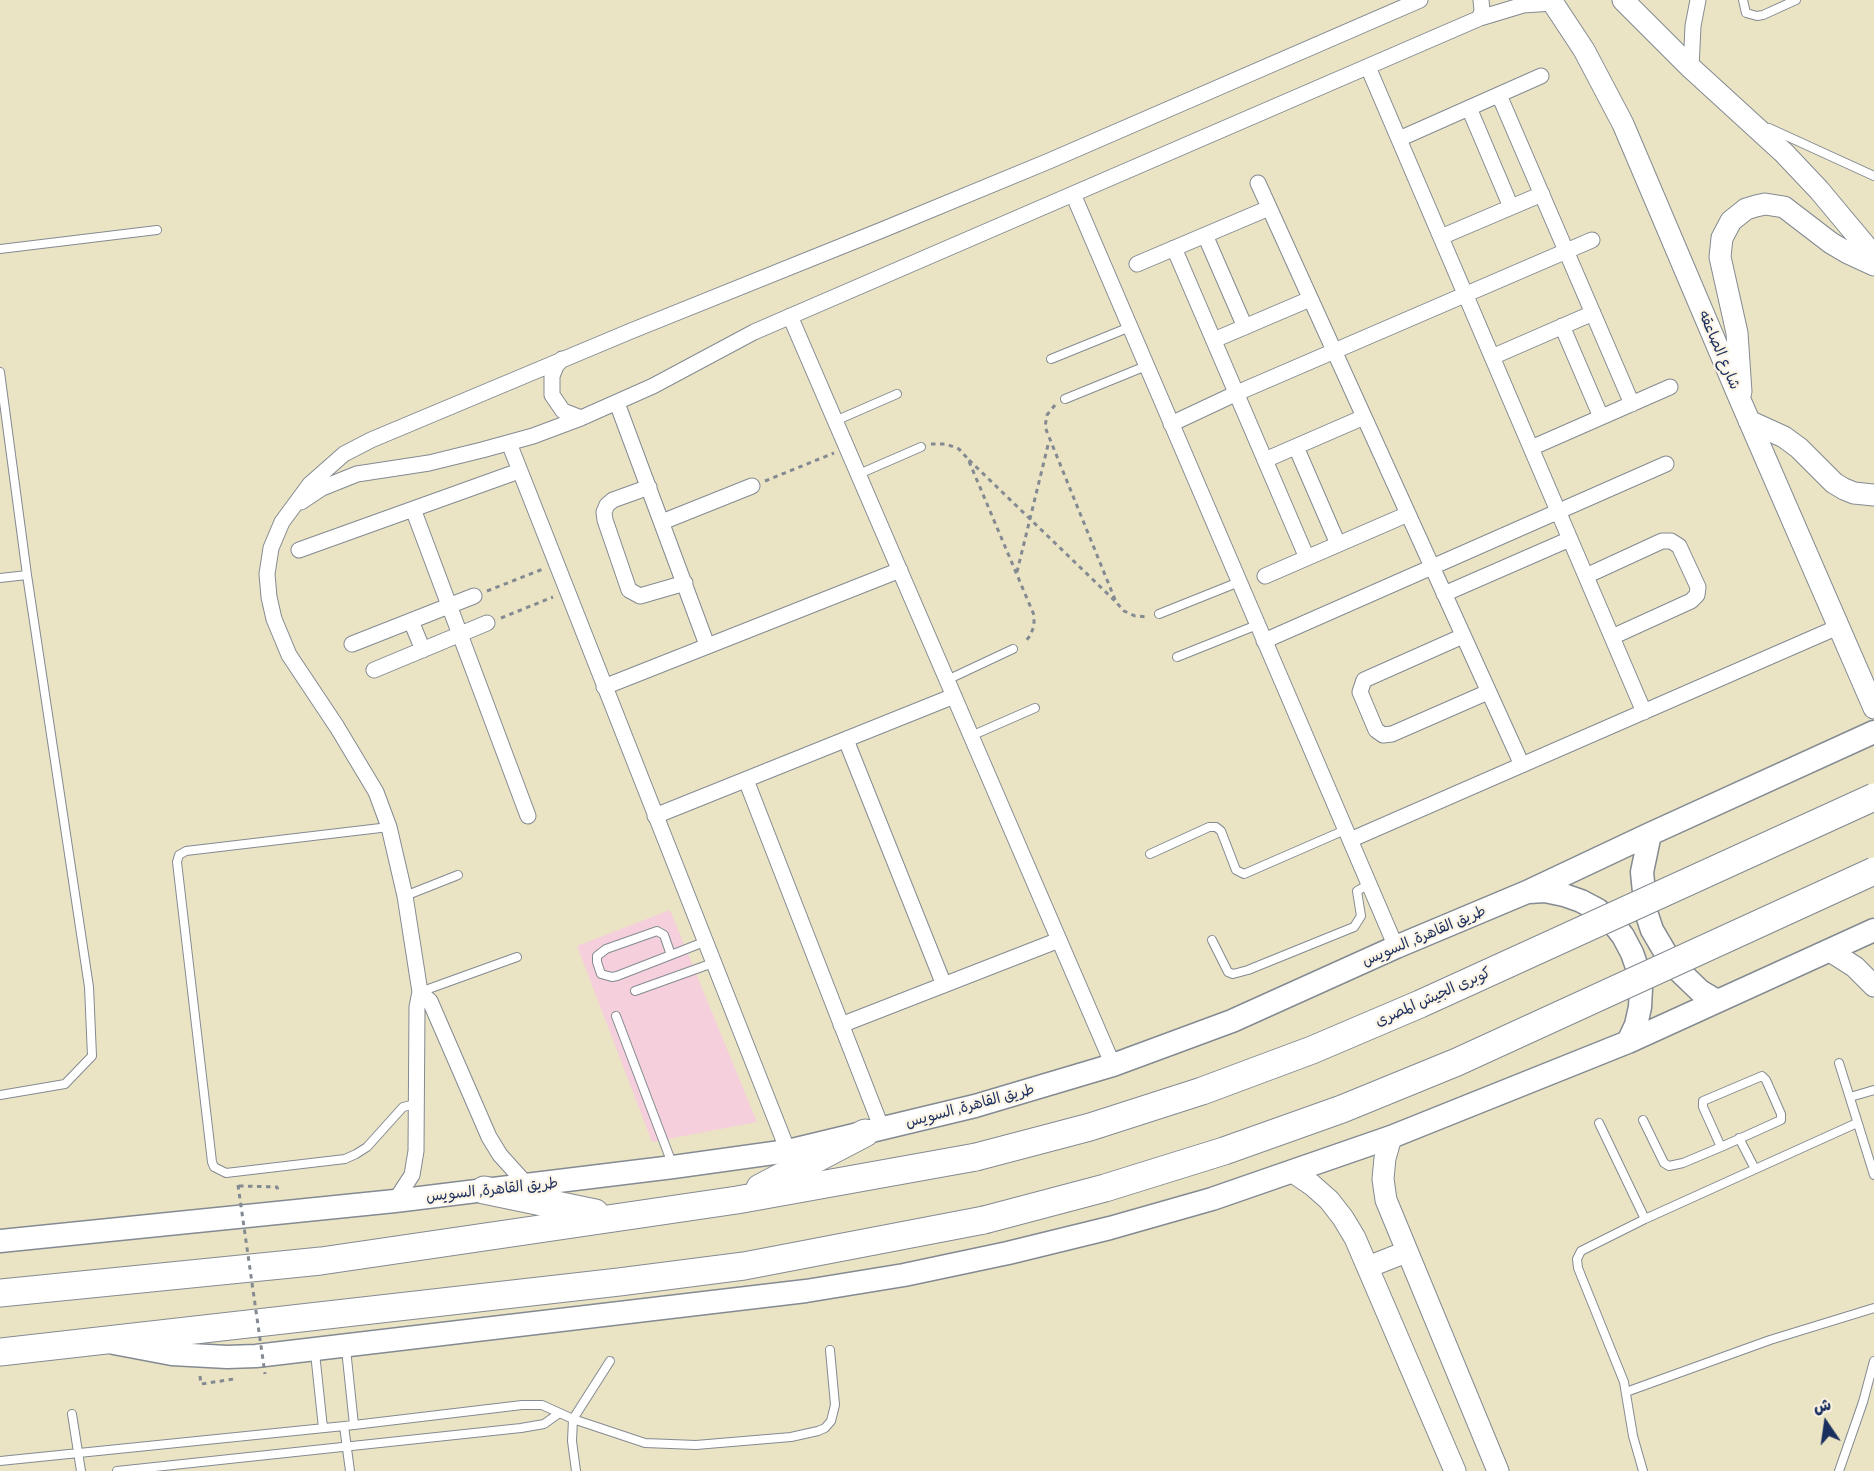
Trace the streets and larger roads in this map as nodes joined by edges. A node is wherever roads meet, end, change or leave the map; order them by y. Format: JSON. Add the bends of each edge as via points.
{"nodes":[{"id":1,"x":1420,"y":0,"type":"edge"},
{"id":2,"x":1481,"y":0,"type":"edge"},
{"id":3,"x":1623,"y":0,"type":"edge"},
{"id":4,"x":1698,"y":0,"type":"edge"},
{"id":5,"x":1552,"y":2,"type":"edge"},
{"id":6,"x":1480,"y":18,"type":"junction"},
{"id":7,"x":1368,"y":67,"type":"junction"},
{"id":8,"x":1691,"y":68,"type":"junction"},
{"id":9,"x":1541,"y":76,"type":"dead end"},
{"id":10,"x":1499,"y":95,"type":"junction"},
{"id":11,"x":1469,"y":108,"type":"junction"},
{"id":12,"x":1399,"y":139,"type":"junction"},
{"id":13,"x":1258,"y":183,"type":"dead end"},
{"id":14,"x":1073,"y":194,"type":"junction"},
{"id":15,"x":1542,"y":194,"type":"junction"},
{"id":16,"x":1511,"y":207,"type":"junction"},
{"id":17,"x":1269,"y":208,"type":"junction"},
{"id":18,"x":1205,"y":235,"type":"junction"},
{"id":19,"x":1441,"y":237,"type":"junction"},
{"id":20,"x":1592,"y":240,"type":"dead end"},
{"id":21,"x":1174,"y":248,"type":"junction"},
{"id":22,"x":1567,"y":252,"type":"junction"},
{"id":23,"x":1874,"y":256,"type":"edge"},
{"id":24,"x":1137,"y":264,"type":"dead end"},
{"id":25,"x":1874,"y":265,"type":"edge"},
{"id":26,"x":1466,"y":296,"type":"junction"},
{"id":27,"x":1310,"y":299,"type":"junction"},
{"id":28,"x":1593,"y":313,"type":"junction"},
{"id":29,"x":790,"y":316,"type":"junction"},
{"id":30,"x":1562,"y":326,"type":"junction"},
{"id":31,"x":1245,"y":327,"type":"junction"},
{"id":32,"x":1214,"y":340,"type":"junction"},
{"id":33,"x":1334,"y":351,"type":"junction"},
{"id":34,"x":1492,"y":357,"type":"junction"},
{"id":35,"x":562,"y":359,"type":"junction"},
{"id":36,"x":1670,"y":387,"type":"dead end"},
{"id":37,"x":1237,"y":393,"type":"junction"},
{"id":38,"x":618,"y":403,"type":"junction"},
{"id":39,"x":1632,"y":404,"type":"junction"},
{"id":40,"x":1745,"y":412,"type":"junction"},
{"id":41,"x":1364,"y":417,"type":"junction"},
{"id":42,"x":1601,"y":417,"type":"junction"},
{"id":43,"x":581,"y":418,"type":"junction"},
{"id":44,"x":1171,"y":424,"type":"junction"},
{"id":45,"x":508,"y":443,"type":"junction"},
{"id":46,"x":1296,"y":447,"type":"junction"},
{"id":47,"x":1531,"y":448,"type":"junction"},
{"id":48,"x":1265,"y":460,"type":"junction"},
{"id":49,"x":1666,"y":464,"type":"dead end"},
{"id":50,"x":519,"y":471,"type":"junction"},
{"id":51,"x":752,"y":486,"type":"road end"},
{"id":52,"x":649,"y":487,"type":"junction"},
{"id":53,"x":1874,"y":495,"type":"edge"},
{"id":54,"x":413,"y":509,"type":"junction"},
{"id":55,"x":292,"y":510,"type":"junction"},
{"id":56,"x":1558,"y":512,"type":"junction"},
{"id":57,"x":1408,"y":514,"type":"junction"},
{"id":58,"x":662,"y":522,"type":"junction"},
{"id":59,"x":1570,"y":539,"type":"junction"},
{"id":60,"x":1338,"y":544,"type":"junction"},
{"id":61,"x":299,"y":550,"type":"dead end"},
{"id":62,"x":1307,"y":558,"type":"junction"},
{"id":63,"x":1432,"y":567,"type":"junction"},
{"id":64,"x":900,"y":570,"type":"junction"},
{"id":65,"x":1265,"y":576,"type":"dead end"},
{"id":66,"x":1586,"y":576,"type":"junction"},
{"id":67,"x":685,"y":583,"type":"junction"},
{"id":68,"x":1444,"y":594,"type":"junction"},
{"id":69,"x":474,"y":596,"type":"road end"},
{"id":70,"x":449,"y":606,"type":"junction"},
{"id":71,"x":411,"y":621,"type":"junction"},
{"id":72,"x":488,"y":623,"type":"road end"},
{"id":73,"x":1838,"y":627,"type":"junction"},
{"id":74,"x":460,"y":635,"type":"junction"},
{"id":75,"x":1463,"y":636,"type":"junction"},
{"id":76,"x":1612,"y":637,"type":"junction"},
{"id":77,"x":1264,"y":642,"type":"junction"},
{"id":78,"x":352,"y":644,"type":"dead end"},
{"id":79,"x":707,"y":645,"type":"junction"},
{"id":80,"x":423,"y":650,"type":"junction"},
{"id":81,"x":374,"y":670,"type":"dead end"},
{"id":82,"x":604,"y":687,"type":"junction"},
{"id":83,"x":1488,"y":692,"type":"junction"},
{"id":84,"x":954,"y":696,"type":"junction"},
{"id":85,"x":1874,"y":708,"type":"edge"},
{"id":86,"x":1644,"y":712,"type":"junction"},
{"id":87,"x":1874,"y":732,"type":"edge"},
{"id":88,"x":846,"y":740,"type":"junction"},
{"id":89,"x":1522,"y":765,"type":"junction"},
{"id":90,"x":746,"y":780,"type":"junction"},
{"id":91,"x":1874,"y":797,"type":"edge"},
{"id":92,"x":528,"y":816,"type":"dead end"},
{"id":93,"x":655,"y":816,"type":"junction"},
{"id":94,"x":1650,"y":834,"type":"junction"},
{"id":95,"x":1348,"y":835,"type":"junction"},
{"id":96,"x":1874,"y":871,"type":"edge"},
{"id":97,"x":1527,"y":892,"type":"junction"},
{"id":98,"x":1874,"y":930,"type":"edge"},
{"id":99,"x":1059,"y":940,"type":"junction"},
{"id":100,"x":1396,"y":947,"type":"junction"},
{"id":101,"x":1830,"y":951,"type":"junction"},
{"id":102,"x":944,"y":985,"type":"junction"},
{"id":103,"x":1874,"y":986,"type":"edge"},
{"id":104,"x":420,"y":992,"type":"junction"},
{"id":105,"x":1717,"y":1001,"type":"junction"},
{"id":106,"x":841,"y":1025,"type":"junction"},
{"id":107,"x":1628,"y":1042,"type":"junction"},
{"id":108,"x":1113,"y":1065,"type":"junction"},
{"id":109,"x":874,"y":1131,"type":"junction"},
{"id":110,"x":1391,"y":1137,"type":"junction"},
{"id":111,"x":788,"y":1151,"type":"junction"},
{"id":112,"x":1293,"y":1172,"type":"junction"},
{"id":113,"x":528,"y":1186,"type":"junction"},
{"id":114,"x":484,"y":1190,"type":"junction"},
{"id":115,"x":737,"y":1200,"type":"junction"},
{"id":116,"x":395,"y":1201,"type":"junction"},
{"id":117,"x":613,"y":1217,"type":"junction"},
{"id":118,"x":0,"y":1241,"type":"edge"},
{"id":119,"x":1406,"y":1252,"type":"junction"},
{"id":120,"x":1368,"y":1267,"type":"junction"},
{"id":121,"x":0,"y":1293,"type":"edge"},
{"id":122,"x":100,"y":1339,"type":"junction"},
{"id":123,"x":0,"y":1352,"type":"edge"},
{"id":124,"x":1455,"y":1471,"type":"edge"},
{"id":125,"x":1498,"y":1471,"type":"edge"}],
"edges":[{"from":1,"to":35,"type":"street","via":[[1049,161]]},
{"from":2,"to":6,"type":"street"},
{"from":3,"to":8,"type":"street"},
{"from":4,"to":8,"type":"street"},
{"from":5,"to":6,"type":"street","via":[[1523,5]]},
{"from":5,"to":40,"type":"street","name":"شارع الصاعقه","via":[[1584,50],[1623,124]]},
{"from":6,"to":7,"type":"street"},
{"from":7,"to":12,"type":"street"},
{"from":7,"to":14,"type":"street"},
{"from":8,"to":23,"type":"street","via":[[1819,190]]},
{"from":9,"to":10,"type":"street"},
{"from":10,"to":11,"type":"street"},
{"from":10,"to":15,"type":"street"},
{"from":11,"to":12,"type":"street"},
{"from":11,"to":16,"type":"street"},
{"from":12,"to":19,"type":"street"},
{"from":13,"to":17,"type":"street"},
{"from":14,"to":29,"type":"street"},
{"from":14,"to":44,"type":"street"},
{"from":15,"to":16,"type":"street"},
{"from":15,"to":22,"type":"street"},
{"from":16,"to":19,"type":"street"},
{"from":17,"to":18,"type":"street"},
{"from":17,"to":27,"type":"street"},
{"from":18,"to":21,"type":"street"},
{"from":18,"to":31,"type":"street"},
{"from":19,"to":26,"type":"street"},
{"from":20,"to":22,"type":"street"},
{"from":21,"to":24,"type":"street"},
{"from":21,"to":32,"type":"street"},
{"from":22,"to":26,"type":"street"},
{"from":22,"to":28,"type":"street"},
{"from":25,"to":40,"type":"street","via":[[1831,243],[1784,207],[1756,206],[1731,221],[1722,238],[1720,257],[1737,333]]},
{"from":26,"to":33,"type":"street"},
{"from":26,"to":34,"type":"street"},
{"from":27,"to":31,"type":"street"},
{"from":27,"to":33,"type":"street"},
{"from":28,"to":30,"type":"street"},
{"from":28,"to":39,"type":"street"},
{"from":29,"to":38,"type":"street"},
{"from":29,"to":64,"type":"street"},
{"from":30,"to":34,"type":"street"},
{"from":30,"to":42,"type":"street"},
{"from":31,"to":32,"type":"street"},
{"from":32,"to":37,"type":"street"},
{"from":33,"to":37,"type":"street"},
{"from":33,"to":41,"type":"street"},
{"from":34,"to":47,"type":"street"},
{"from":35,"to":43,"type":"street","via":[[552,376],[552,395],[563,411]]},
{"from":35,"to":55,"type":"street","via":[[344,454],[320,473]]},
{"from":36,"to":39,"type":"street"},
{"from":37,"to":44,"type":"street"},
{"from":37,"to":48,"type":"street"},
{"from":38,"to":43,"type":"street"},
{"from":38,"to":52,"type":"street"},
{"from":39,"to":42,"type":"street"},
{"from":40,"to":53,"type":"street","via":[[1799,448],[1834,483],[1854,493]]},
{"from":40,"to":73,"type":"street","name":"شارع الصاعقه"},
{"from":41,"to":46,"type":"street"},
{"from":41,"to":57,"type":"street"},
{"from":42,"to":47,"type":"street"},
{"from":43,"to":45,"type":"street"},
{"from":44,"to":77,"type":"street"},
{"from":45,"to":50,"type":"street"},
{"from":45,"to":55,"type":"street","via":[[429,463],[348,477],[322,488]]},
{"from":46,"to":48,"type":"street"},
{"from":46,"to":60,"type":"street"},
{"from":47,"to":56,"type":"street"},
{"from":48,"to":62,"type":"street"},
{"from":49,"to":56,"type":"street"},
{"from":50,"to":54,"type":"street"},
{"from":50,"to":82,"type":"street"},
{"from":51,"to":58,"type":"street"},
{"from":52,"to":58,"type":"street"},
{"from":52,"to":67,"type":"street","via":[[613,500],[604,512],[629,590],[640,597]]},
{"from":54,"to":61,"type":"street"},
{"from":54,"to":70,"type":"street"},
{"from":55,"to":104,"type":"street","via":[[271,548],[267,574],[274,619],[289,655],[372,784],[389,826]]},
{"from":56,"to":59,"type":"street"},
{"from":56,"to":63,"type":"street"},
{"from":57,"to":60,"type":"street"},
{"from":57,"to":63,"type":"street"},
{"from":58,"to":67,"type":"street"},
{"from":59,"to":66,"type":"street"},
{"from":59,"to":68,"type":"street"},
{"from":60,"to":62,"type":"street"},
{"from":62,"to":65,"type":"street"},
{"from":63,"to":68,"type":"street"},
{"from":63,"to":77,"type":"street"},
{"from":64,"to":79,"type":"street"},
{"from":64,"to":84,"type":"street"},
{"from":66,"to":76,"type":"street"},
{"from":66,"to":76,"type":"street","via":[[1671,541],[1679,546],[1698,587],[1691,601]]},
{"from":67,"to":79,"type":"street"},
{"from":68,"to":75,"type":"street"},
{"from":69,"to":70,"type":"street"},
{"from":70,"to":71,"type":"street"},
{"from":70,"to":74,"type":"street"},
{"from":71,"to":78,"type":"street"},
{"from":71,"to":80,"type":"street"},
{"from":72,"to":74,"type":"street"},
{"from":73,"to":85,"type":"street","name":"شارع الصاعقه"},
{"from":73,"to":86,"type":"street"},
{"from":74,"to":80,"type":"street"},
{"from":74,"to":92,"type":"street"},
{"from":75,"to":83,"type":"street"},
{"from":75,"to":83,"type":"street","via":[[1364,680],[1360,692],[1376,730],[1383,735],[1392,734]]},
{"from":76,"to":86,"type":"street"},
{"from":77,"to":95,"type":"street"},
{"from":79,"to":82,"type":"street"},
{"from":80,"to":81,"type":"street"},
{"from":82,"to":93,"type":"street"},
{"from":83,"to":89,"type":"street"},
{"from":84,"to":88,"type":"street"},
{"from":84,"to":99,"type":"street"},
{"from":86,"to":89,"type":"street"},
{"from":87,"to":94,"type":"main road","name":"طريق القاهرة, السويس"},
{"from":88,"to":90,"type":"street"},
{"from":88,"to":102,"type":"street"},
{"from":89,"to":95,"type":"street"},
{"from":90,"to":93,"type":"street"},
{"from":90,"to":106,"type":"street"},
{"from":91,"to":115,"type":"highway","name":"كوبرى الجيش المصرى","bridge":true,"via":[[1420,1004],[1202,1092],[976,1157]]},
{"from":93,"to":111,"type":"street"},
{"from":94,"to":97,"type":"main road","name":"طريق القاهرة, السويس"},
{"from":94,"to":105,"type":"main road","via":[[1642,873],[1652,930],[1672,964]]},
{"from":95,"to":100,"type":"street"},
{"from":96,"to":122,"type":"highway","bridge":true,"via":[[1457,1062],[1342,1109],[1224,1151],[984,1220],[744,1266]]},
{"from":97,"to":100,"type":"main road","name":"طريق القاهرة, السويس"},
{"from":97,"to":107,"type":"main road","via":[[1545,891],[1581,901],[1598,910],[1623,936],[1638,970],[1641,988],[1640,1007]]},
{"from":98,"to":101,"type":"main road"},
{"from":99,"to":102,"type":"street"},
{"from":99,"to":108,"type":"street"},
{"from":100,"to":108,"type":"main road","name":"طريق القاهرة, السويس","via":[[1232,1021]]},
{"from":101,"to":103,"type":"street","via":[[1855,967]]},
{"from":101,"to":105,"type":"main road"},
{"from":102,"to":106,"type":"street"},
{"from":104,"to":113,"type":"street","via":[[430,1001],[489,1137]]},
{"from":104,"to":116,"type":"street","via":[[415,1163]]},
{"from":105,"to":107,"type":"main road"},
{"from":106,"to":109,"type":"street"},
{"from":107,"to":110,"type":"main road"},
{"from":108,"to":109,"type":"main road","name":"طريق القاهرة, السويس","via":[[1010,1097]]},
{"from":109,"to":111,"type":"main road","name":"طريق القاهرة, السويس"},
{"from":109,"to":115,"type":"highway"},
{"from":110,"to":112,"type":"main road"},
{"from":110,"to":119,"type":"street","via":[[1383,1179],[1386,1200]]},
{"from":111,"to":113,"type":"main road","name":"طريق القاهرة, السويس"},
{"from":112,"to":120,"type":"street","via":[[1312,1185],[1343,1218]]},
{"from":112,"to":122,"type":"main road","via":[[1110,1228],[1008,1253],[806,1291],[256,1356],[148,1351]]},
{"from":113,"to":114,"type":"main road","name":"طريق القاهرة, السويس"},
{"from":114,"to":116,"type":"main road","name":"طريق القاهرة, السويس"},
{"from":114,"to":117,"type":"highway"},
{"from":115,"to":117,"type":"highway"},
{"from":116,"to":118,"type":"main road","name":"طريق القاهرة, السويس"},
{"from":117,"to":121,"type":"highway","via":[[321,1261]]},
{"from":119,"to":120,"type":"street"},
{"from":119,"to":125,"type":"street"},
{"from":120,"to":124,"type":"street"},
{"from":122,"to":123,"type":"highway"}]}
